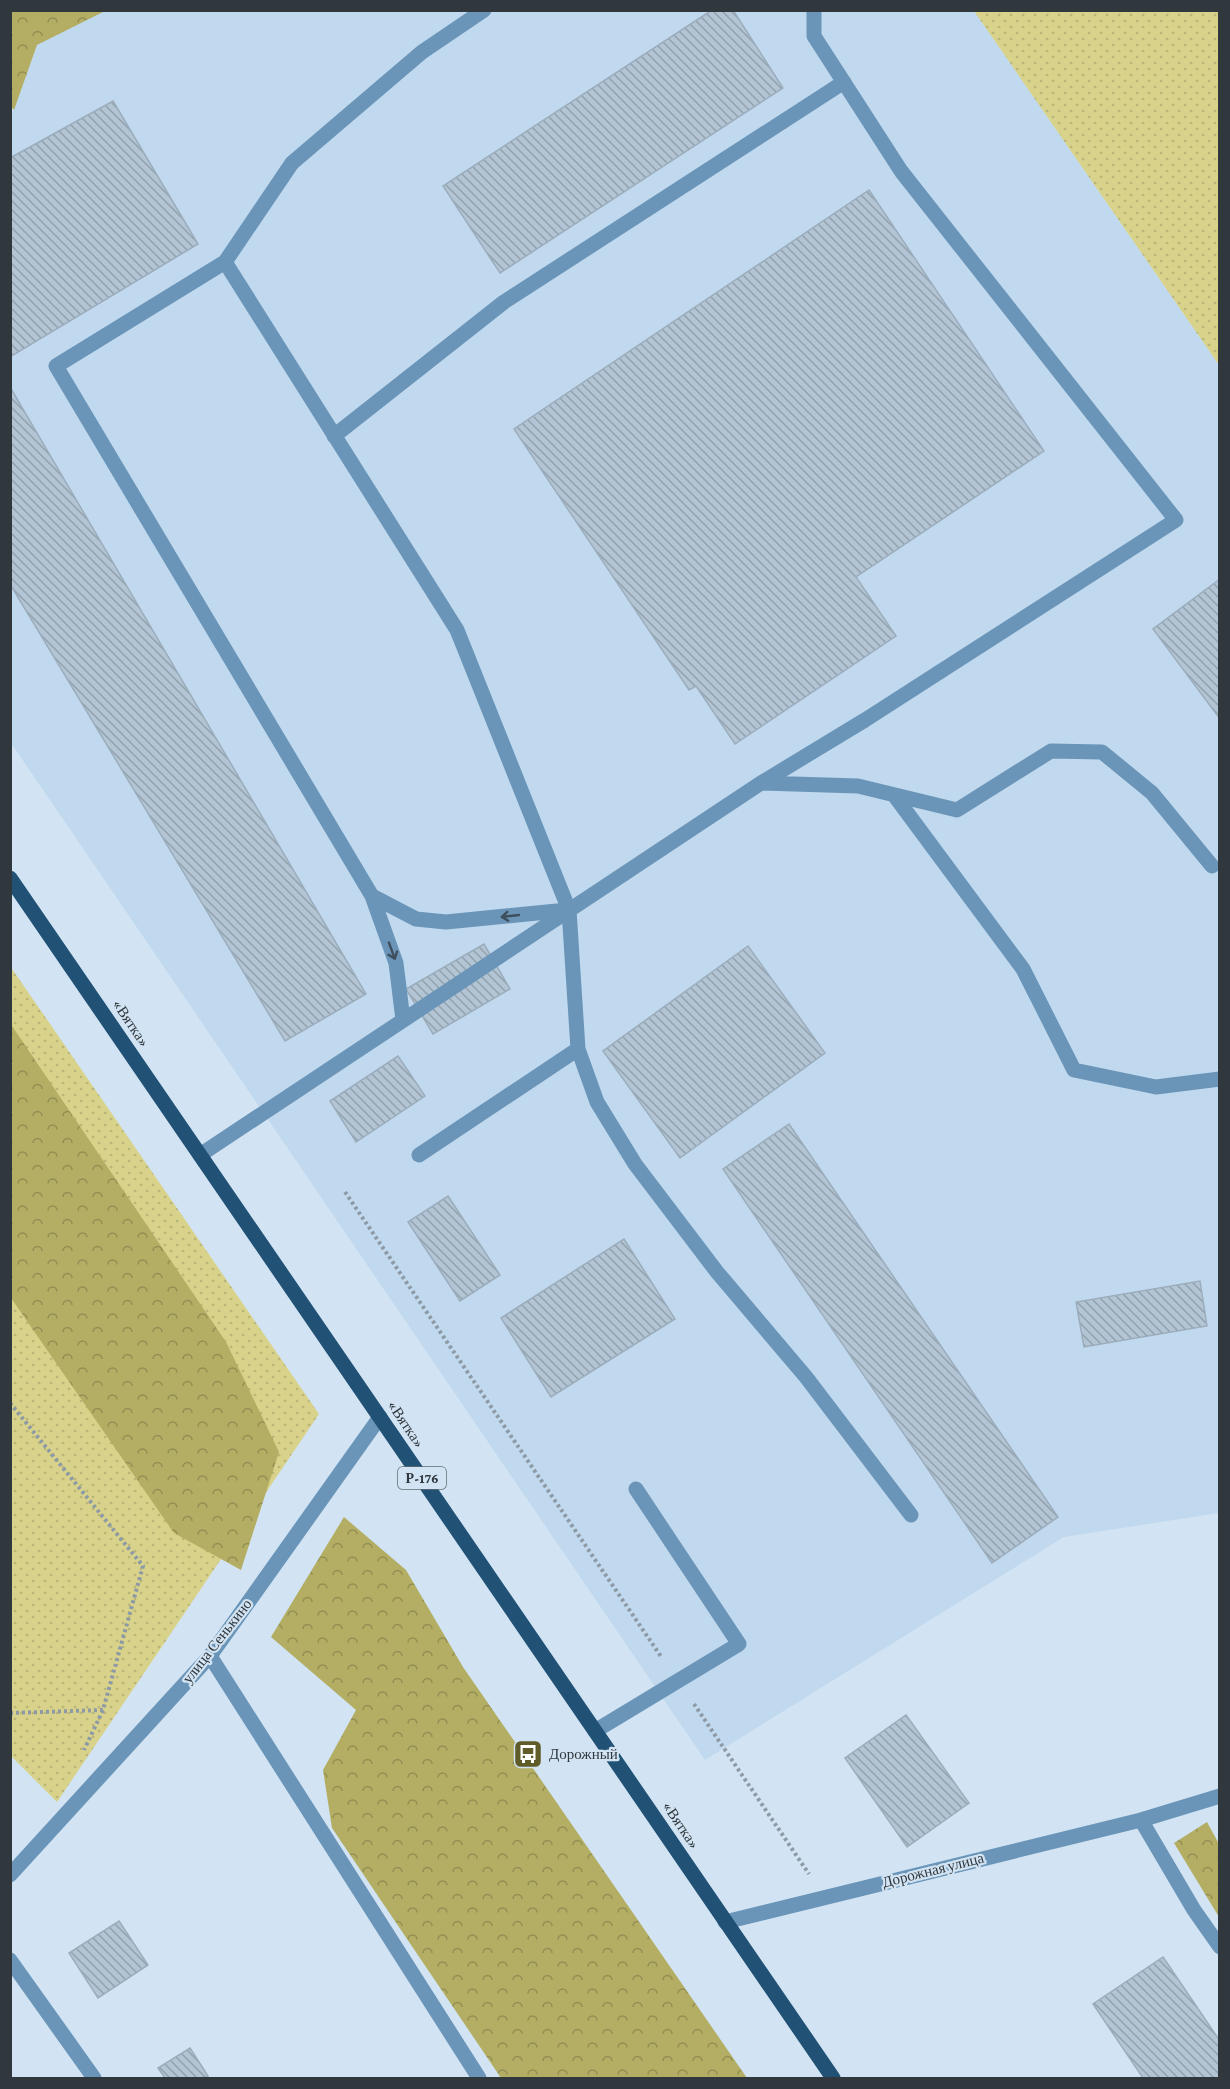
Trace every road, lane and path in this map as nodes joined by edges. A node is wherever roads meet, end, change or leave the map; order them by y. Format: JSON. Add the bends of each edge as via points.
{"nodes":[{"id":1,"x":483,"y":10,"type":"edge"},
{"id":2,"x":814,"y":10,"type":"edge"},
{"id":3,"x":844,"y":82,"type":"junction"},
{"id":4,"x":225,"y":262,"type":"junction"},
{"id":5,"x":334,"y":436,"type":"junction"},
{"id":6,"x":761,"y":783,"type":"junction"},
{"id":7,"x":894,"y":795,"type":"junction"},
{"id":8,"x":1212,"y":866,"type":"dead end"},
{"id":9,"x":10,"y":878,"type":"edge"},
{"id":10,"x":372,"y":896,"type":"junction"},
{"id":11,"x":569,"y":910,"type":"junction"},
{"id":12,"x":403,"y":1020,"type":"junction"},
{"id":13,"x":579,"y":1049,"type":"junction"},
{"id":14,"x":1220,"y":1078,"type":"edge"},
{"id":15,"x":200,"y":1155,"type":"junction"},
{"id":16,"x":419,"y":1155,"type":"dead end"},
{"id":17,"x":345,"y":1192,"type":"dead end"},
{"id":18,"x":10,"y":1403,"type":"edge"},
{"id":19,"x":380,"y":1417,"type":"junction"},
{"id":20,"x":636,"y":1489,"type":"dead end"},
{"id":21,"x":910,"y":1515,"type":"dead end"},
{"id":22,"x":210,"y":1656,"type":"junction"},
{"id":23,"x":678,"y":1681,"type":"junction"},
{"id":24,"x":103,"y":1710,"type":"junction"},
{"id":25,"x":10,"y":1713,"type":"edge"},
{"id":26,"x":595,"y":1731,"type":"junction"},
{"id":27,"x":84,"y":1751,"type":"dead end"},
{"id":28,"x":1220,"y":1796,"type":"edge"},
{"id":29,"x":1141,"y":1820,"type":"junction"},
{"id":30,"x":10,"y":1875,"type":"edge"},
{"id":31,"x":825,"y":1897,"type":"junction"},
{"id":32,"x":725,"y":1922,"type":"junction"},
{"id":33,"x":1220,"y":1947,"type":"edge"},
{"id":34,"x":10,"y":1960,"type":"edge"},
{"id":35,"x":94,"y":2079,"type":"edge"},
{"id":36,"x":479,"y":2079,"type":"edge"},
{"id":37,"x":833,"y":2079,"type":"edge"}],
"edges":[{"from":1,"to":4,"type":"street","via":[[422,52],[292,163]]},
{"from":2,"to":3,"type":"street","via":[[814,36]]},
{"from":3,"to":5,"type":"street","via":[[504,302]]},
{"from":3,"to":6,"type":"street","via":[[901,171],[1176,520]]},
{"from":4,"to":5,"type":"street"},
{"from":4,"to":10,"type":"street","via":[[56,366]]},
{"from":5,"to":11,"type":"street","via":[[458,630]]},
{"from":6,"to":7,"type":"street","via":[[858,786]]},
{"from":6,"to":11,"type":"street"},
{"from":7,"to":8,"type":"street","via":[[957,810],[1051,751],[1102,752],[1152,793]]},
{"from":7,"to":14,"type":"street","via":[[1023,969],[1074,1070],[1156,1087]]},
{"from":9,"to":15,"type":"main road","name":"«Вятка»","number":"Р-176"},
{"from":11,"to":10,"type":"street","one_way":true,"via":[[447,922],[416,919]]},
{"from":10,"to":12,"type":"street","one_way":true,"via":[[396,963]]},
{"from":11,"to":12,"type":"street"},
{"from":11,"to":13,"type":"street"},
{"from":12,"to":15,"type":"street"},
{"from":13,"to":16,"type":"street"},
{"from":13,"to":21,"type":"street","via":[[597,1101],[635,1164],[717,1272],[806,1377]]},
{"from":15,"to":19,"type":"main road","name":"«Вятка»","number":"Р-176"},
{"from":17,"to":23,"type":"path"},
{"from":18,"to":24,"type":"path","via":[[143,1566]]},
{"from":19,"to":22,"type":"street","name":"улица Сенькино"},
{"from":19,"to":26,"type":"main road","name":"«Вятка»","number":"Р-176"},
{"from":20,"to":23,"type":"street","via":[[739,1644]]},
{"from":22,"to":30,"type":"street","name":"улица Сенькино"},
{"from":22,"to":36,"type":"street"},
{"from":23,"to":26,"type":"street"},
{"from":23,"to":31,"type":"path"},
{"from":24,"to":25,"type":"path"},
{"from":24,"to":27,"type":"path"},
{"from":26,"to":32,"type":"main road","name":"«Вятка»","number":"Р-176"},
{"from":28,"to":29,"type":"street","name":"Дорожная улица"},
{"from":29,"to":31,"type":"street","name":"Дорожная улица"},
{"from":29,"to":33,"type":"street"},
{"from":31,"to":32,"type":"street","name":"Дорожная улица"},
{"from":32,"to":37,"type":"main road","name":"«Вятка»","number":"Р-176"},
{"from":34,"to":35,"type":"street"}]}
